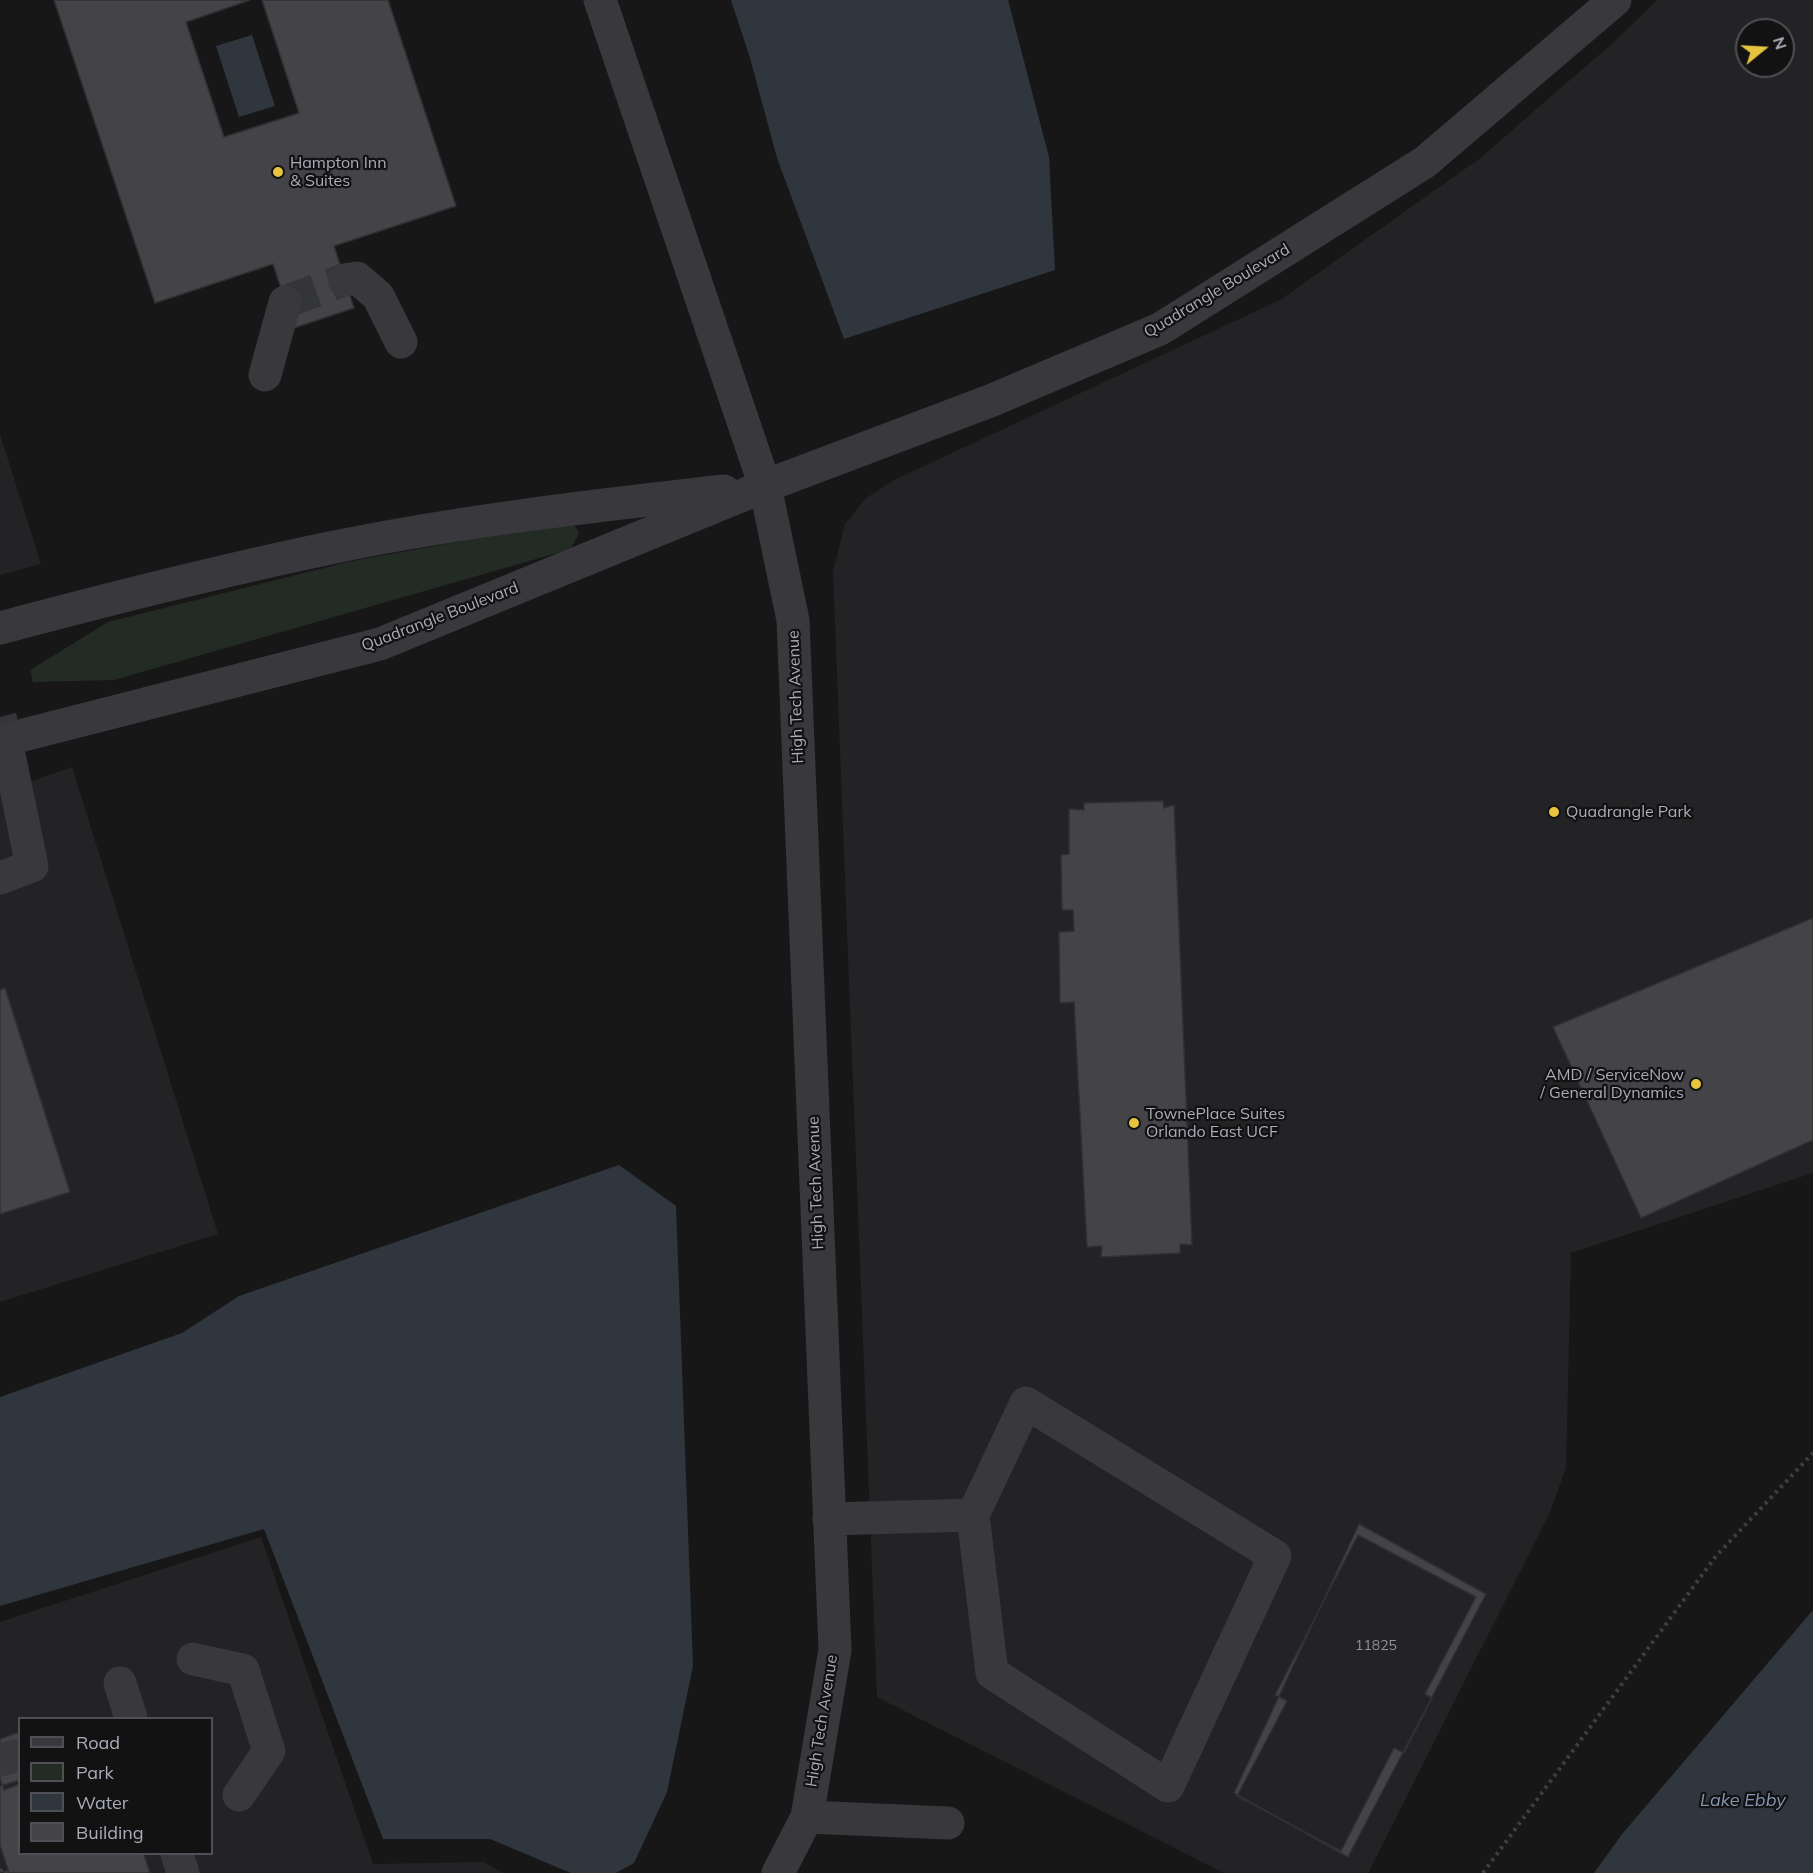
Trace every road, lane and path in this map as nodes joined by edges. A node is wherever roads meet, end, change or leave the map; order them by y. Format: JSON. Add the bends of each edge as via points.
{"nodes":[{"id":1,"x":600,"y":0,"type":"edge"},
{"id":2,"x":1615,"y":0,"type":"edge"},
{"id":3,"x":344,"y":280,"type":"tunnel mouth"},
{"id":4,"x":285,"y":302,"type":"dead end"},
{"id":5,"x":401,"y":342,"type":"dead end"},
{"id":6,"x":265,"y":375,"type":"dead end"},
{"id":7,"x":765,"y":486,"type":"junction"},
{"id":8,"x":0,"y":628,"type":"edge"},
{"id":9,"x":3,"y":741,"type":"edge"},
{"id":10,"x":0,"y":878,"type":"edge"},
{"id":11,"x":1813,"y":1453,"type":"edge"},
{"id":12,"x":973,"y":1515,"type":"junction"},
{"id":13,"x":829,"y":1519,"type":"junction"},
{"id":14,"x":193,"y":1659,"type":"dead end"},
{"id":15,"x":120,"y":1683,"type":"dead end"},
{"id":16,"x":130,"y":1717,"type":"edge"},
{"id":17,"x":18,"y":1756,"type":"edge"},
{"id":18,"x":0,"y":1760,"type":"edge"},
{"id":19,"x":239,"y":1795,"type":"dead end"},
{"id":20,"x":807,"y":1817,"type":"junction"},
{"id":21,"x":948,"y":1823,"type":"dead end"},
{"id":22,"x":177,"y":1855,"type":"edge"},
{"id":23,"x":0,"y":1871,"type":"edge"},
{"id":24,"x":6,"y":1873,"type":"edge"},
{"id":25,"x":183,"y":1873,"type":"edge"},
{"id":26,"x":778,"y":1873,"type":"edge"},
{"id":27,"x":1482,"y":1873,"type":"edge"}],
"edges":[{"from":1,"to":7,"type":"street","name":"High Tech Avenue"},
{"from":2,"to":7,"type":"street","name":"Quadrangle Boulevard","via":[[1425,162],[1160,329],[990,401]]},
{"from":3,"to":5,"type":"street","via":[[357,278],[378,296]]},
{"from":4,"to":6,"type":"street"},
{"from":7,"to":8,"type":"street","name":"Quadrangle Boulevard","via":[[539,513],[332,548],[128,594]]},
{"from":7,"to":9,"type":"street","name":"Quadrangle Boulevard","via":[[380,644]]},
{"from":7,"to":13,"type":"street","name":"High Tech Avenue","via":[[793,620]]},
{"from":9,"to":10,"type":"street","via":[[32,866]]},
{"from":11,"to":27,"type":"path","via":[[1716,1556]]},
{"from":12,"to":12,"type":"street","via":[[1026,1403],[1275,1556],[1168,1786],[992,1673]]},
{"from":12,"to":13,"type":"street"},
{"from":13,"to":20,"type":"street","name":"High Tech Avenue","via":[[835,1650]]},
{"from":14,"to":19,"type":"street","via":[[243,1670],[269,1751]]},
{"from":15,"to":16,"type":"street"},
{"from":17,"to":18,"type":"street"},
{"from":20,"to":21,"type":"street"},
{"from":20,"to":26,"type":"street","name":"High Tech Avenue"},
{"from":22,"to":25,"type":"street"},
{"from":23,"to":24,"type":"path","via":[[4,1869]]}]}
